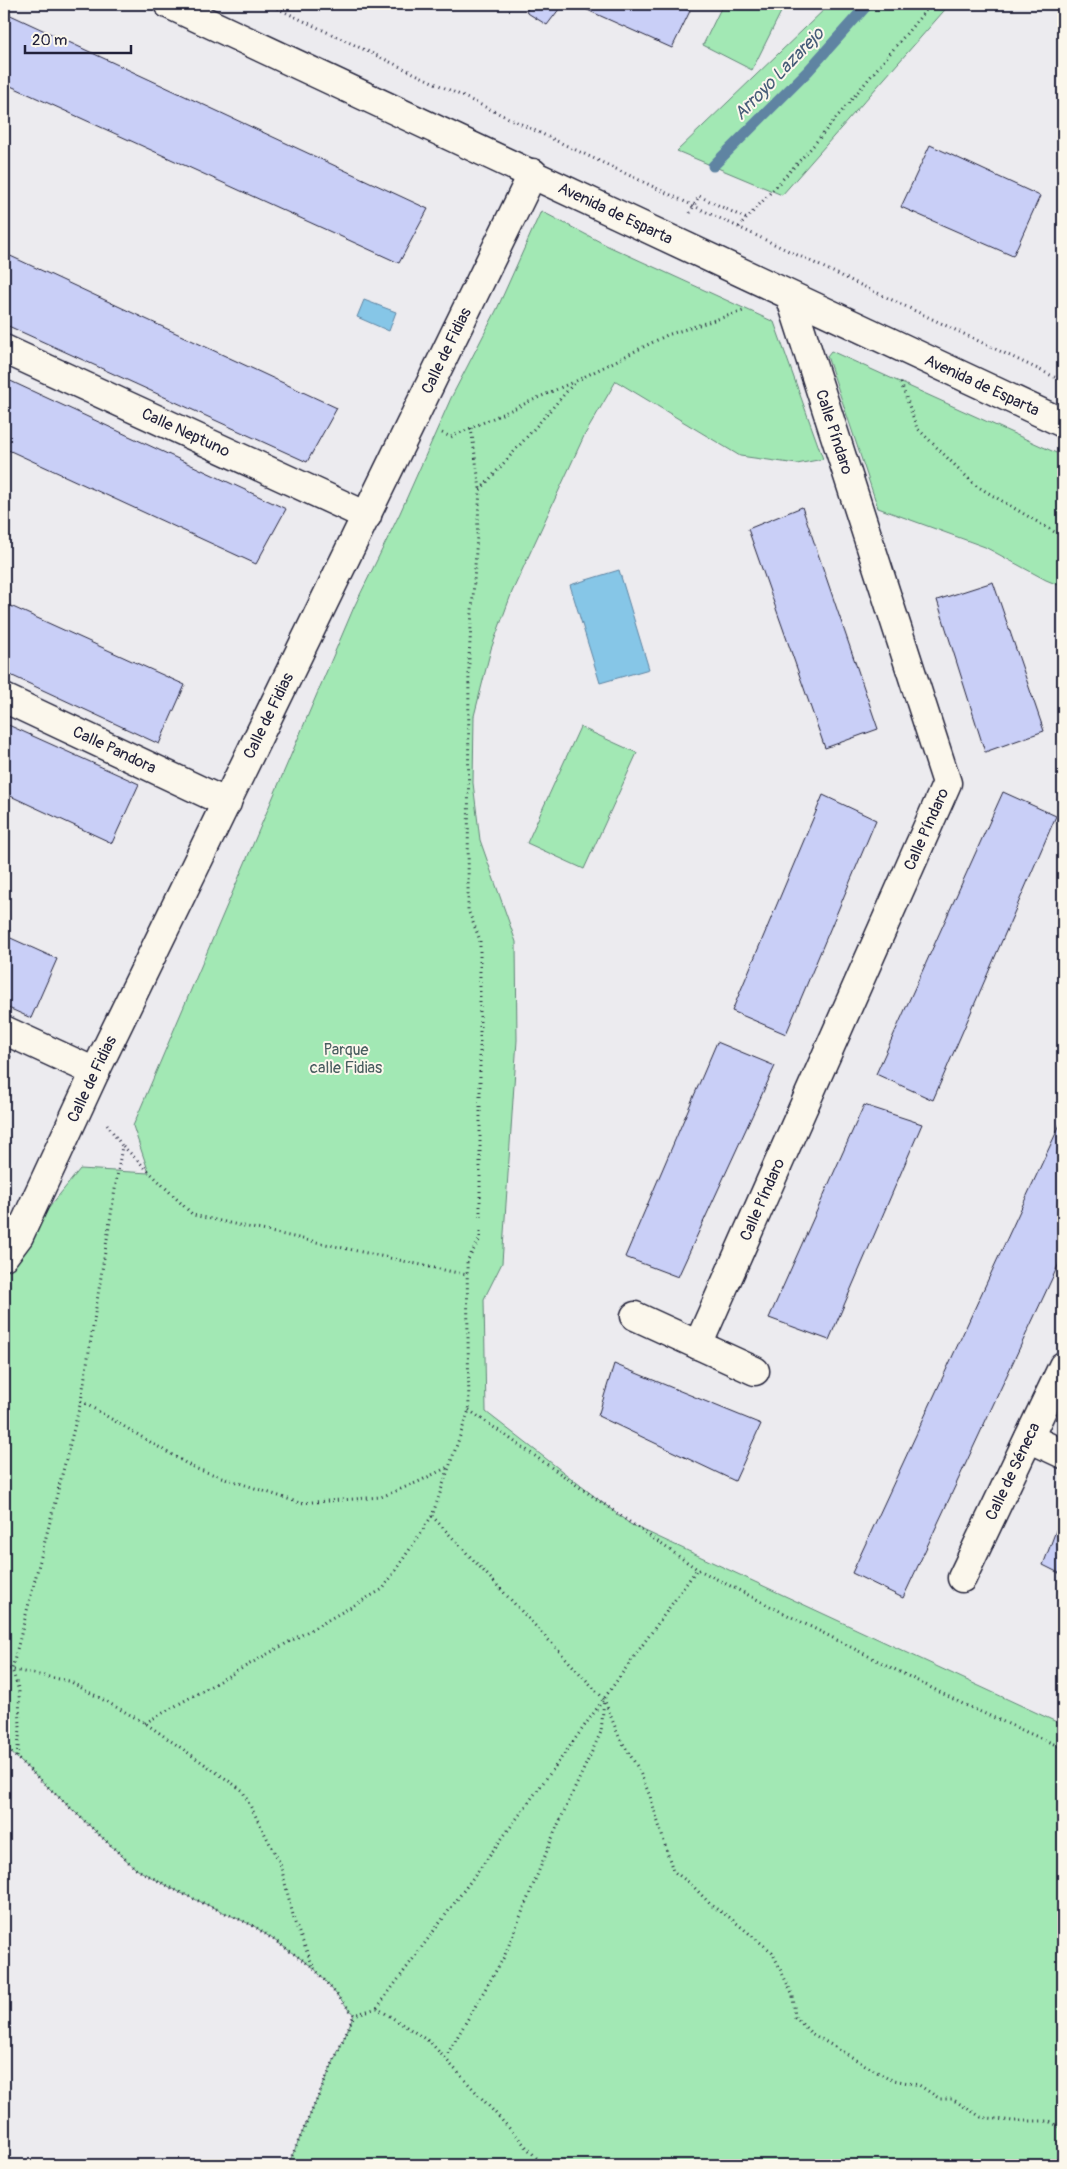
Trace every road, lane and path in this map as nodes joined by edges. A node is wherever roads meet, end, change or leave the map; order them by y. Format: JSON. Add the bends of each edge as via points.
{"nodes":[{"id":1,"x":168,"y":4,"type":"edge"},
{"id":2,"x":268,"y":4,"type":"edge"},
{"id":3,"x":931,"y":4,"type":"edge"},
{"id":4,"x":533,"y":173,"type":"junction"},
{"id":5,"x":739,"y":227,"type":"junction"},
{"id":6,"x":790,"y":296,"type":"junction"},
{"id":7,"x":885,"y":340,"type":"junction"},
{"id":8,"x":4,"y":349,"type":"edge"},
{"id":9,"x":576,"y":381,"type":"junction"},
{"id":10,"x":1063,"y":381,"type":"edge"},
{"id":11,"x":414,"y":420,"type":"junction"},
{"id":12,"x":1063,"y":423,"type":"edge"},
{"id":13,"x":471,"y":428,"type":"junction"},
{"id":14,"x":480,"y":490,"type":"junction"},
{"id":15,"x":367,"y":516,"type":"junction"},
{"id":16,"x":1063,"y":537,"type":"edge"},
{"id":17,"x":4,"y":698,"type":"edge"},
{"id":18,"x":227,"y":803,"type":"junction"},
{"id":19,"x":4,"y":1030,"type":"edge"},
{"id":20,"x":90,"y":1082,"type":"junction"},
{"id":21,"x":122,"y":1146,"type":"junction"},
{"id":22,"x":4,"y":1256,"type":"edge"},
{"id":23,"x":467,"y":1275,"type":"junction"},
{"id":24,"x":635,"y":1316,"type":"dead end"},
{"id":25,"x":698,"y":1345,"type":"junction"},
{"id":26,"x":1063,"y":1366,"type":"edge"},
{"id":27,"x":755,"y":1371,"type":"dead end"},
{"id":28,"x":81,"y":1401,"type":"junction"},
{"id":29,"x":469,"y":1410,"type":"junction"},
{"id":30,"x":1029,"y":1438,"type":"junction"},
{"id":31,"x":1063,"y":1454,"type":"edge"},
{"id":32,"x":450,"y":1466,"type":"junction"},
{"id":33,"x":432,"y":1516,"type":"junction"},
{"id":34,"x":697,"y":1569,"type":"junction"},
{"id":35,"x":962,"y":1578,"type":"dead end"},
{"id":36,"x":4,"y":1668,"type":"edge"},
{"id":37,"x":12,"y":1669,"type":"junction"},
{"id":38,"x":604,"y":1699,"type":"junction"},
{"id":39,"x":145,"y":1722,"type":"junction"},
{"id":40,"x":4,"y":1746,"type":"edge"},
{"id":41,"x":1063,"y":1748,"type":"edge"},
{"id":42,"x":17,"y":1758,"type":"junction"},
{"id":43,"x":314,"y":1968,"type":"junction"},
{"id":44,"x":377,"y":2008,"type":"junction"},
{"id":45,"x":354,"y":2015,"type":"junction"},
{"id":46,"x":445,"y":2058,"type":"junction"},
{"id":47,"x":1063,"y":2128,"type":"edge"},
{"id":48,"x":288,"y":2165,"type":"edge"},
{"id":49,"x":543,"y":2165,"type":"edge"}],
"edges":[{"from":1,"to":4,"type":"street","name":"Avenida de Esparta"},
{"from":2,"to":5,"type":"path"},
{"from":3,"to":5,"type":"path","via":[[812,147]]},
{"from":4,"to":6,"type":"street","name":"Avenida de Esparta"},
{"from":4,"to":11,"type":"street","name":"Calle de Fidias"},
{"from":5,"to":10,"type":"path"},
{"from":6,"to":7,"type":"street","name":"Avenida de Esparta"},
{"from":6,"to":9,"type":"path","via":[[666,335]]},
{"from":6,"to":25,"type":"street","name":"Calle Píndaro","via":[[947,783]]},
{"from":7,"to":12,"type":"street","name":"Avenida de Esparta"},
{"from":7,"to":16,"type":"path","via":[[917,428],[975,485]]},
{"from":8,"to":15,"type":"street","name":"Calle Neptuno"},
{"from":9,"to":13,"type":"path"},
{"from":9,"to":14,"type":"path"},
{"from":11,"to":13,"type":"path","via":[[451,437]]},
{"from":11,"to":15,"type":"street","name":"Calle de Fidias"},
{"from":13,"to":14,"type":"path"},
{"from":14,"to":23,"type":"path","via":[[469,657],[468,910],[480,940],[480,1239],[466,1261]]},
{"from":15,"to":18,"type":"street","name":"Calle de Fidias"},
{"from":17,"to":18,"type":"street","name":"Calle Pandora"},
{"from":18,"to":20,"type":"street","name":"Calle de Fidias"},
{"from":19,"to":20,"type":"street"},
{"from":20,"to":21,"type":"path"},
{"from":20,"to":22,"type":"street","name":"Calle de Fidias","via":[[19,1236]]},
{"from":21,"to":23,"type":"path","via":[[193,1215]]},
{"from":21,"to":28,"type":"path"},
{"from":23,"to":29,"type":"path"},
{"from":24,"to":25,"type":"street"},
{"from":25,"to":27,"type":"street"},
{"from":26,"to":30,"type":"street","name":"Calle de Séneca"},
{"from":28,"to":32,"type":"path","via":[[194,1468],[300,1502],[381,1497]]},
{"from":28,"to":37,"type":"path"},
{"from":29,"to":32,"type":"path"},
{"from":29,"to":34,"type":"path"},
{"from":30,"to":31,"type":"street"},
{"from":30,"to":35,"type":"street","name":"Calle de Séneca"},
{"from":32,"to":33,"type":"path"},
{"from":33,"to":38,"type":"path"},
{"from":33,"to":39,"type":"path","via":[[382,1589]]},
{"from":34,"to":38,"type":"path"},
{"from":34,"to":41,"type":"path","via":[[965,1705]]},
{"from":36,"to":37,"type":"path"},
{"from":37,"to":39,"type":"path","via":[[69,1681]]},
{"from":37,"to":42,"type":"path","via":[[19,1691]]},
{"from":38,"to":44,"type":"path"},
{"from":38,"to":46,"type":"path","via":[[600,1732],[555,1831],[504,1957]]},
{"from":38,"to":47,"type":"path","via":[[619,1737],[650,1796],[673,1871],[772,1952],[794,1996],[795,2017],[811,2033],[889,2079],[918,2085],[940,2099],[952,2099],[982,2117],[1048,2121]]},
{"from":39,"to":43,"type":"path","via":[[242,1790],[280,1863],[295,1923]]},
{"from":40,"to":42,"type":"path"},
{"from":42,"to":43,"type":"path","via":[[136,1869],[254,1926]]},
{"from":43,"to":45,"type":"path"},
{"from":44,"to":45,"type":"path"},
{"from":44,"to":46,"type":"path","via":[[430,2042]]},
{"from":45,"to":48,"type":"path"},
{"from":46,"to":49,"type":"path"}]}
